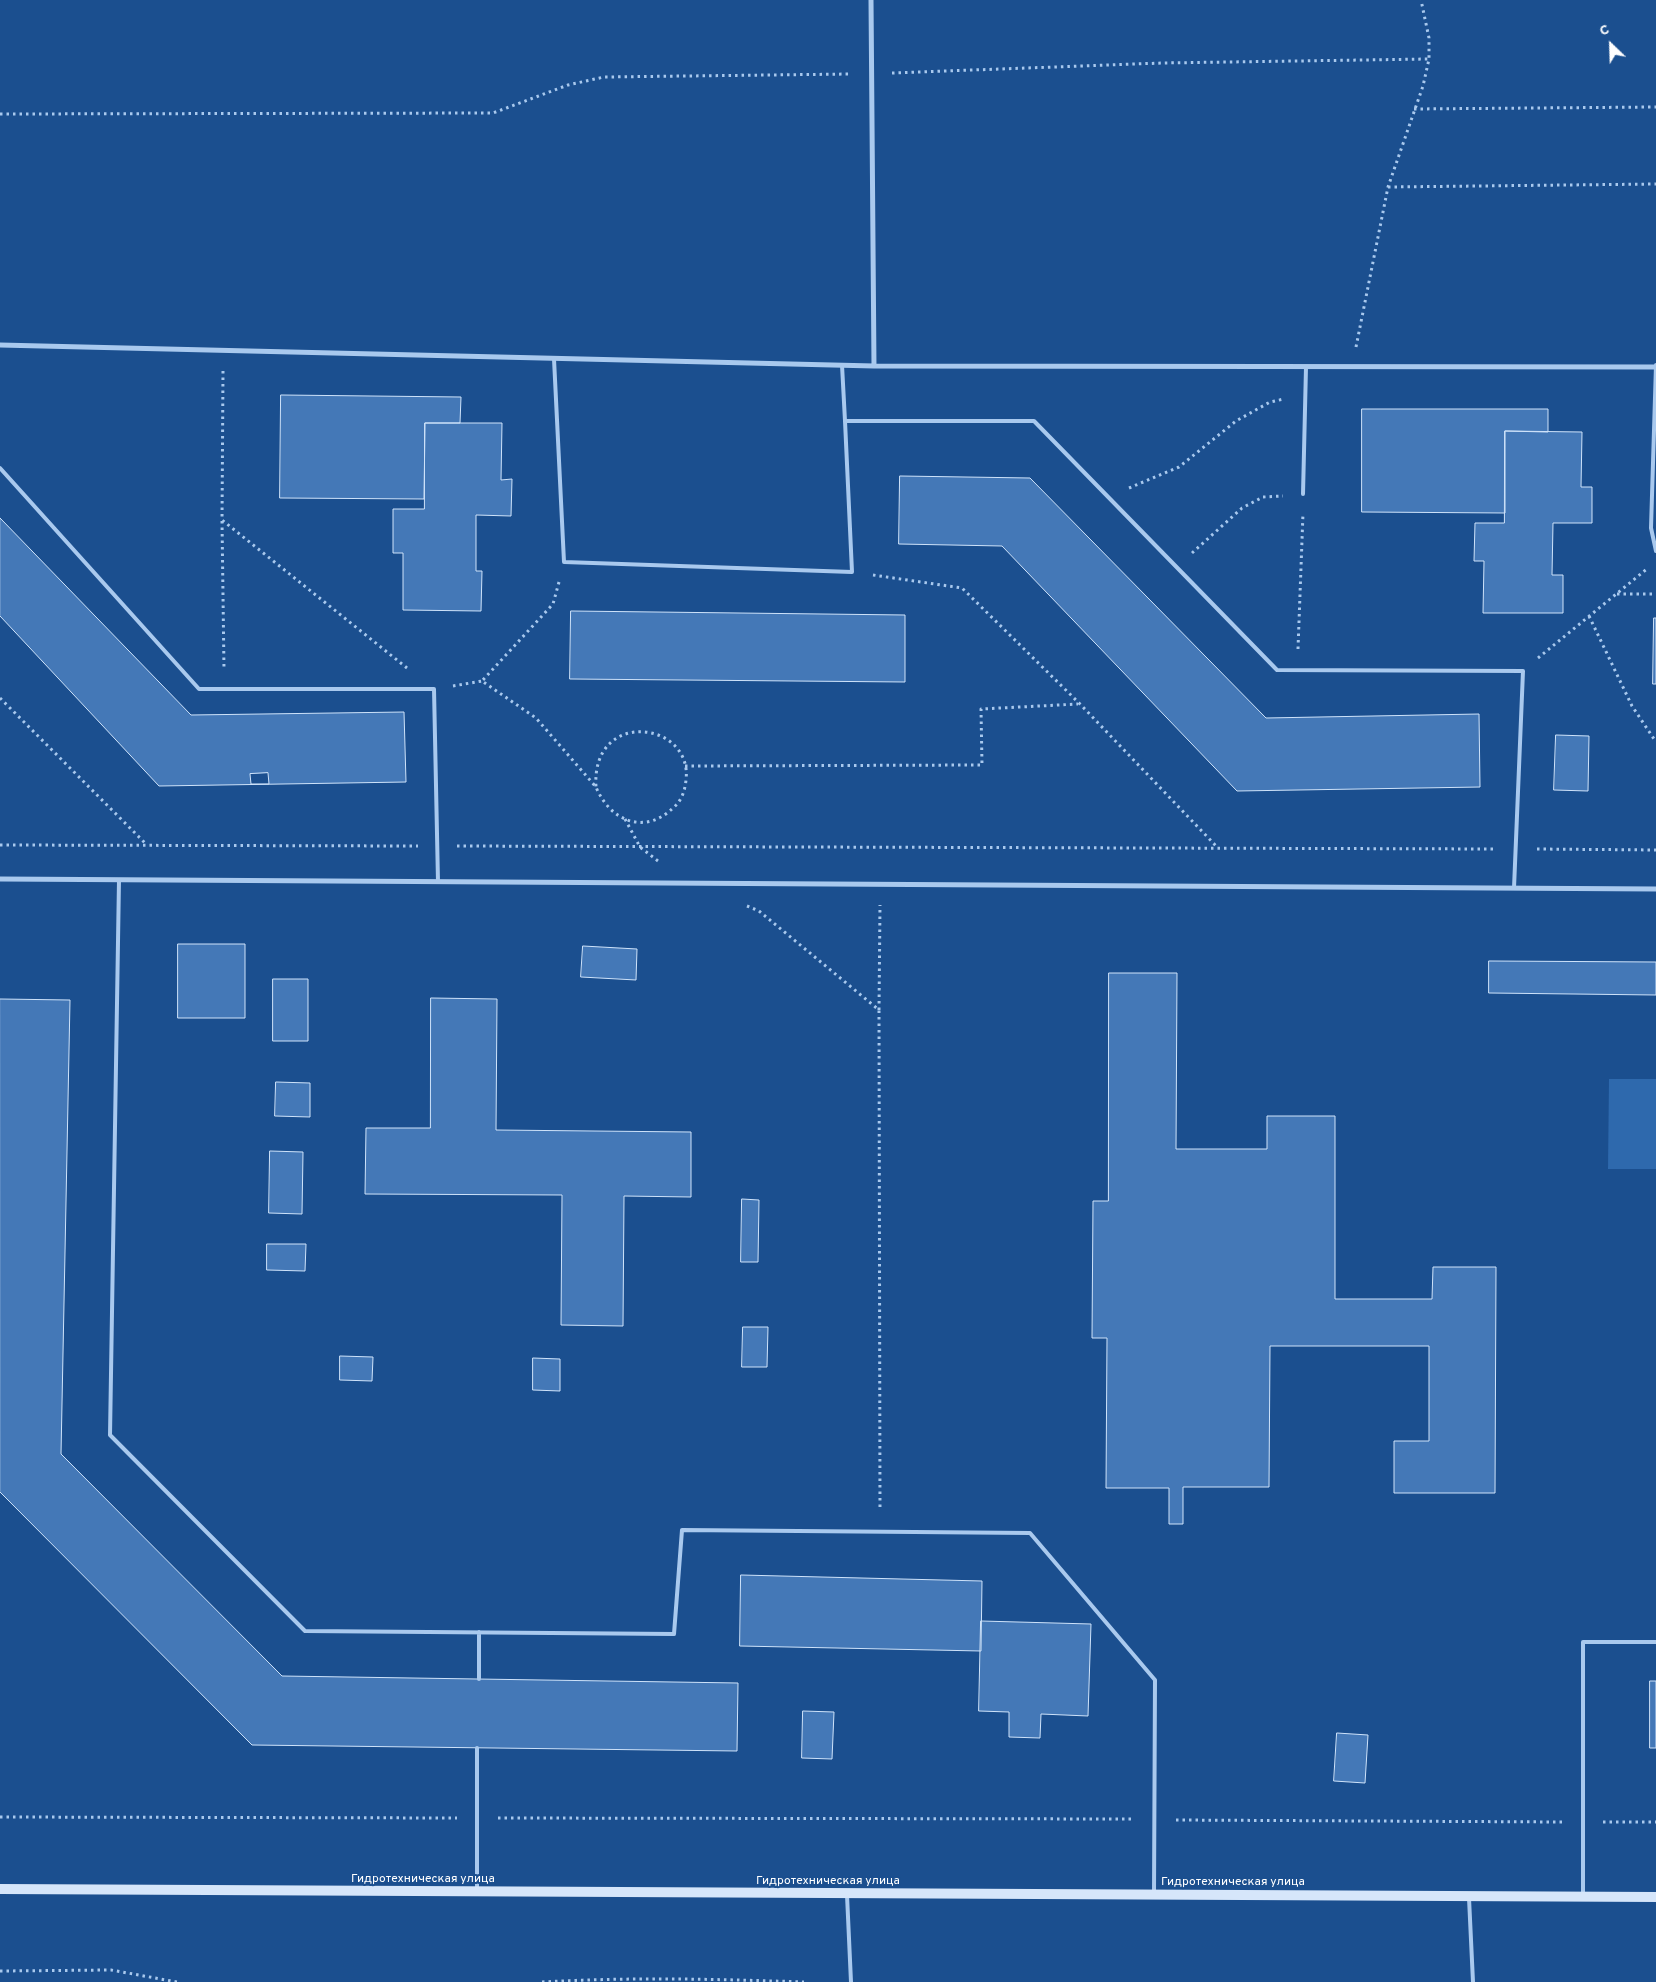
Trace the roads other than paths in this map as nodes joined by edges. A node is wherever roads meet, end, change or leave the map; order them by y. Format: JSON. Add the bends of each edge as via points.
{"nodes":[{"id":1,"x":871,"y":0,"type":"edge"},
{"id":2,"x":0,"y":345,"type":"edge"},
{"id":3,"x":554,"y":359,"type":"junction"},
{"id":4,"x":842,"y":365,"type":"junction"},
{"id":5,"x":874,"y":366,"type":"junction"},
{"id":6,"x":1656,"y":366,"type":"edge"},
{"id":7,"x":1306,"y":367,"type":"junction"},
{"id":8,"x":845,"y":421,"type":"junction"},
{"id":9,"x":0,"y":468,"type":"edge"},
{"id":10,"x":1303,"y":494,"type":"road end"},
{"id":11,"x":1656,"y":552,"type":"edge"},
{"id":12,"x":0,"y":879,"type":"edge"},
{"id":13,"x":119,"y":880,"type":"junction"},
{"id":14,"x":438,"y":882,"type":"junction"},
{"id":15,"x":1514,"y":888,"type":"junction"},
{"id":16,"x":1656,"y":889,"type":"edge"},
{"id":17,"x":479,"y":1632,"type":"junction"},
{"id":18,"x":1656,"y":1642,"type":"edge"},
{"id":19,"x":479,"y":1679,"type":"dead end"},
{"id":20,"x":478,"y":1748,"type":"dead end"},
{"id":21,"x":0,"y":1889,"type":"edge"},
{"id":22,"x":477,"y":1892,"type":"junction"},
{"id":23,"x":847,"y":1895,"type":"junction"},
{"id":24,"x":1154,"y":1896,"type":"junction"},
{"id":25,"x":1469,"y":1896,"type":"junction"},
{"id":26,"x":1583,"y":1896,"type":"junction"},
{"id":27,"x":1656,"y":1897,"type":"edge"},
{"id":28,"x":851,"y":1982,"type":"edge"},
{"id":29,"x":1473,"y":1982,"type":"edge"}],
"edges":[{"from":1,"to":5,"type":"street"},
{"from":2,"to":3,"type":"street"},
{"from":3,"to":4,"type":"street"},
{"from":3,"to":8,"type":"lane","via":[[564,562],[852,572]]},
{"from":4,"to":5,"type":"street"},
{"from":4,"to":8,"type":"lane"},
{"from":5,"to":7,"type":"street"},
{"from":6,"to":7,"type":"street"},
{"from":6,"to":11,"type":"lane","via":[[1650,528]]},
{"from":7,"to":10,"type":"lane"},
{"from":8,"to":15,"type":"lane","via":[[1034,421],[1277,670],[1522,671]]},
{"from":9,"to":14,"type":"lane","via":[[199,689],[434,689]]},
{"from":12,"to":13,"type":"street"},
{"from":13,"to":14,"type":"street"},
{"from":13,"to":17,"type":"lane","via":[[110,1435],[305,1631]]},
{"from":14,"to":15,"type":"street"},
{"from":15,"to":16,"type":"street"},
{"from":17,"to":19,"type":"lane"},
{"from":17,"to":24,"type":"lane","via":[[674,1634],[682,1530],[1030,1533],[1155,1680]]},
{"from":18,"to":26,"type":"lane","via":[[1583,1642]]},
{"from":20,"to":22,"type":"lane"},
{"from":21,"to":22,"type":"main road","name":"Гидротехническая улица"},
{"from":22,"to":23,"type":"main road","name":"Гидротехническая улица"},
{"from":23,"to":24,"type":"main road","name":"Гидротехническая улица"},
{"from":23,"to":28,"type":"lane"},
{"from":24,"to":25,"type":"main road","name":"Гидротехническая улица"},
{"from":25,"to":26,"type":"main road","name":"Гидротехническая улица"},
{"from":25,"to":29,"type":"lane"},
{"from":26,"to":27,"type":"main road","name":"Гидротехническая улица"}]}
